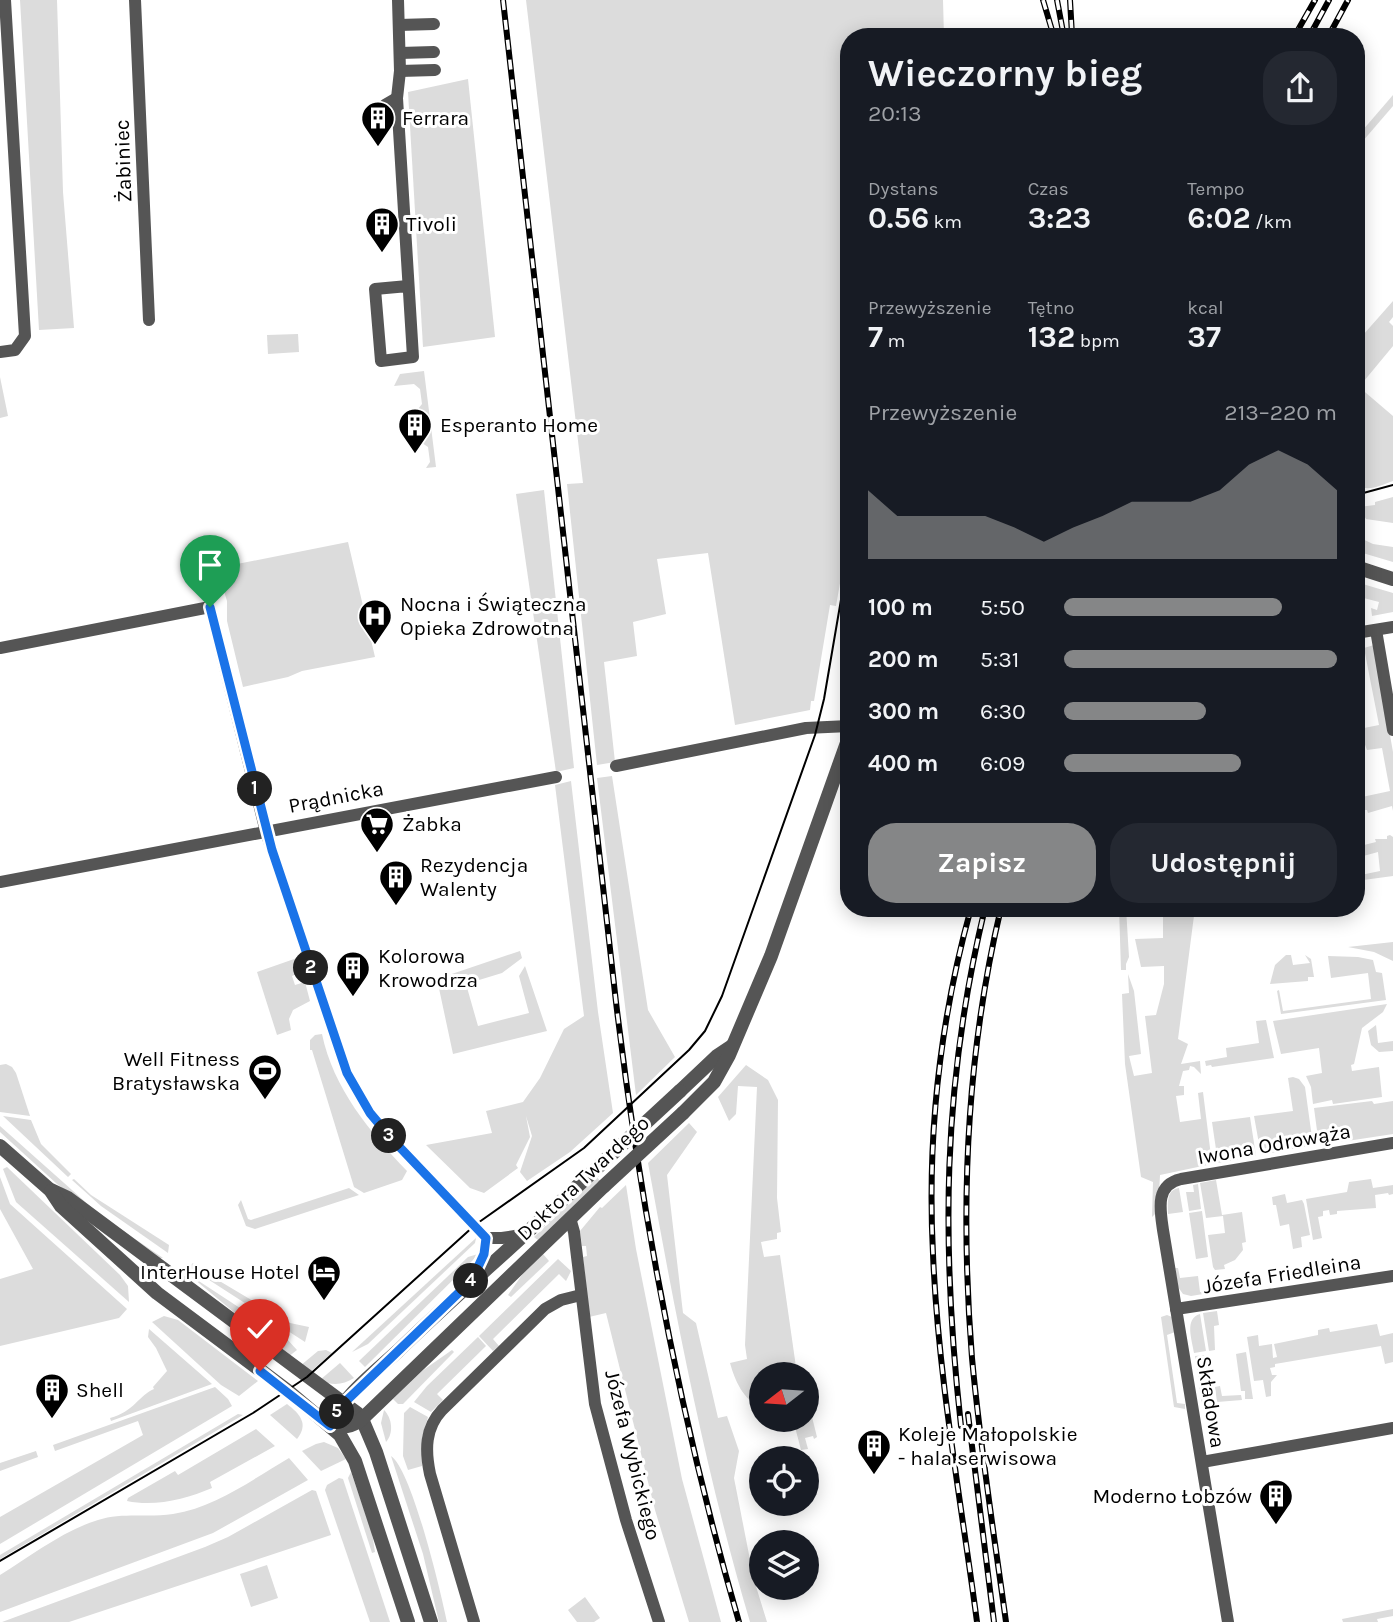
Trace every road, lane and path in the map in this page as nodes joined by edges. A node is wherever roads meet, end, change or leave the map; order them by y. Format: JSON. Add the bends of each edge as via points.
{"nodes":[{"id":1,"x":5,"y":0,"type":"edge"},
{"id":2,"x":135,"y":0,"type":"edge"},
{"id":3,"x":398,"y":0,"type":"edge"},
{"id":4,"x":434,"y":24,"type":"dead end"},
{"id":5,"x":399,"y":25,"type":"junction"},
{"id":6,"x":434,"y":52,"type":"dead end"},
{"id":7,"x":400,"y":53,"type":"junction"},
{"id":8,"x":435,"y":70,"type":"dead end"},
{"id":9,"x":400,"y":71,"type":"junction"},
{"id":10,"x":397,"y":98,"type":"junction"},
{"id":11,"x":383,"y":120,"type":"dead end"},
{"id":12,"x":408,"y":286,"type":"junction"},
{"id":13,"x":149,"y":320,"type":"dead end"},
{"id":14,"x":0,"y":352,"type":"edge"},
{"id":15,"x":1365,"y":570,"type":"edge"},
{"id":16,"x":1393,"y":579,"type":"edge"},
{"id":17,"x":1393,"y":627,"type":"edge"},
{"id":18,"x":1376,"y":630,"type":"junction"},
{"id":19,"x":1365,"y":632,"type":"edge"},
{"id":20,"x":0,"y":648,"type":"edge"},
{"id":21,"x":1387,"y":660,"type":"edge"},
{"id":22,"x":840,"y":726,"type":"edge"},
{"id":23,"x":1393,"y":730,"type":"edge"},
{"id":24,"x":840,"y":762,"type":"edge"},
{"id":25,"x":616,"y":766,"type":"dead end"},
{"id":26,"x":556,"y":777,"type":"dead end"},
{"id":27,"x":267,"y":832,"type":"junction"},
{"id":28,"x":0,"y":882,"type":"edge"},
{"id":29,"x":733,"y":1045,"type":"junction"},
{"id":30,"x":1393,"y":1143,"type":"edge"},
{"id":31,"x":0,"y":1146,"type":"edge"},
{"id":32,"x":49,"y":1189,"type":"junction"},
{"id":33,"x":1164,"y":1189,"type":"joint"},
{"id":34,"x":570,"y":1218,"type":"junction"},
{"id":35,"x":527,"y":1234,"type":"junction"},
{"id":36,"x":486,"y":1238,"type":"junction"},
{"id":37,"x":1393,"y":1276,"type":"edge"},
{"id":38,"x":472,"y":1280,"type":"junction"},
{"id":39,"x":581,"y":1295,"type":"junction"},
{"id":40,"x":1176,"y":1309,"type":"junction"},
{"id":41,"x":344,"y":1403,"type":"junction"},
{"id":42,"x":362,"y":1419,"type":"junction"},
{"id":43,"x":330,"y":1426,"type":"junction"},
{"id":44,"x":1393,"y":1428,"type":"edge"},
{"id":45,"x":1202,"y":1462,"type":"junction"},
{"id":46,"x":408,"y":1622,"type":"edge"},
{"id":47,"x":431,"y":1622,"type":"edge"},
{"id":48,"x":474,"y":1622,"type":"edge"},
{"id":49,"x":659,"y":1622,"type":"edge"},
{"id":50,"x":1228,"y":1622,"type":"edge"}],
"edges":[{"from":1,"to":14,"type":"street","via":[[25,336],[15,350]]},
{"from":2,"to":13,"type":"street","name":"Żabiniec"},
{"from":3,"to":5,"type":"street"},
{"from":4,"to":5,"type":"street"},
{"from":5,"to":7,"type":"street"},
{"from":6,"to":7,"type":"street"},
{"from":7,"to":9,"type":"street"},
{"from":8,"to":9,"type":"street"},
{"from":9,"to":10,"type":"street"},
{"from":10,"to":11,"type":"street","via":[[385,105]]},
{"from":10,"to":12,"type":"street"},
{"from":12,"to":12,"type":"street","via":[[413,357],[381,361],[375,289]]},
{"from":15,"to":16,"type":"street"},
{"from":17,"to":18,"type":"street"},
{"from":18,"to":19,"type":"street"},
{"from":18,"to":21,"type":"street"},
{"from":20,"to":27,"type":"street","via":[[210,607]]},
{"from":21,"to":23,"type":"street"},
{"from":22,"to":25,"type":"street","via":[[806,727]]},
{"from":24,"to":29,"type":"street","name":"Doktora Twardego","via":[[771,956]]},
{"from":26,"to":27,"type":"street","name":"Prądnicka"},
{"from":27,"to":28,"type":"street","name":"Prądnicka"},
{"from":27,"to":36,"type":"street","via":[[357,1093],[391,1138]]},
{"from":29,"to":34,"type":"street","name":"Doktora Twardego","bridge":true,"via":[[714,1082]]},
{"from":29,"to":35,"type":"street","name":"Doktora Twardego","bridge":true},
{"from":30,"to":33,"type":"street","name":"Iwona Odrowąża","via":[[1181,1179]]},
{"from":31,"to":32,"type":"street"},
{"from":32,"to":41,"type":"street","via":[[68,1198]]},
{"from":32,"to":43,"type":"street","via":[[61,1206],[157,1293]]},
{"from":33,"to":40,"type":"street","name":"Składowa","via":[[1161,1218]]},
{"from":34,"to":39,"type":"street","name":"Józefa Wybickiego"},
{"from":34,"to":42,"type":"street","name":"Doktora Twardego"},
{"from":35,"to":36,"type":"street"},
{"from":35,"to":38,"type":"street","name":"Doktora Twardego"},
{"from":36,"to":38,"type":"street"},
{"from":37,"to":40,"type":"street","name":"Józefa Friedleina"},
{"from":38,"to":41,"type":"street","name":"Doktora Twardego"},
{"from":39,"to":48,"type":"street","via":[[545,1309],[430,1426],[430,1474]]},
{"from":39,"to":49,"type":"street","name":"Józefa Wybickiego","via":[[595,1404]]},
{"from":40,"to":45,"type":"street","name":"Składowa"},
{"from":41,"to":42,"type":"street"},
{"from":41,"to":43,"type":"street","name":"Doktora Twardego"},
{"from":42,"to":43,"type":"street","via":[[353,1426]]},
{"from":42,"to":47,"type":"street"},
{"from":43,"to":46,"type":"street","via":[[355,1461]]},
{"from":44,"to":45,"type":"street"},
{"from":45,"to":50,"type":"street","name":"Składowa"}]}
